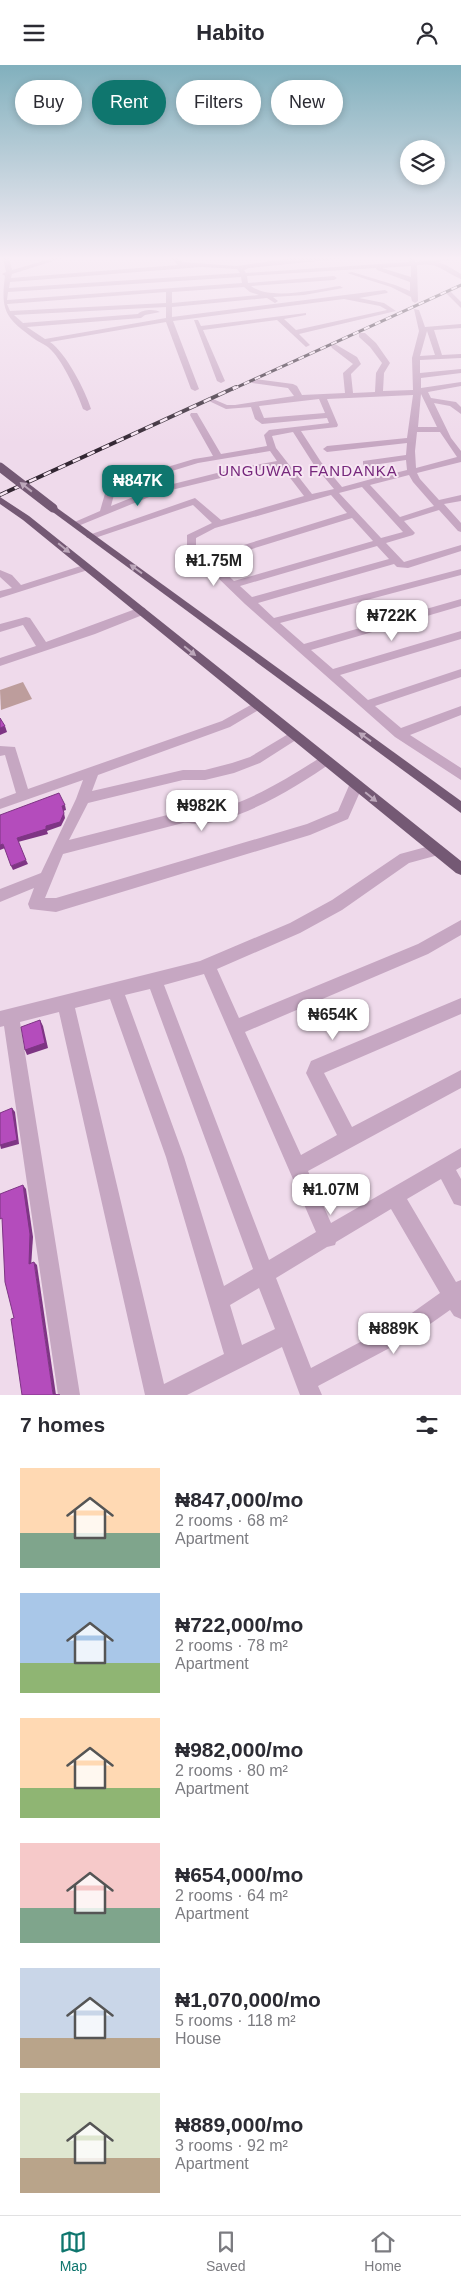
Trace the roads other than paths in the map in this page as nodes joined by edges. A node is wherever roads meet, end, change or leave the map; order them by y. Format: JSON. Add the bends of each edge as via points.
{"nodes":[{"id":1,"x":15,"y":320,"type":"edge"},
{"id":2,"x":66,"y":320,"type":"edge"},
{"id":3,"x":143,"y":320,"type":"edge"},
{"id":4,"x":152,"y":320,"type":"edge"},
{"id":5,"x":172,"y":320,"type":"edge"},
{"id":6,"x":193,"y":320,"type":"edge"},
{"id":7,"x":256,"y":320,"type":"edge"},
{"id":8,"x":281,"y":320,"type":"edge"},
{"id":9,"x":309,"y":320,"type":"edge"},
{"id":10,"x":343,"y":320,"type":"edge"},
{"id":11,"x":423,"y":320,"type":"edge"},
{"id":12,"x":143,"y":324,"type":"junction"},
{"id":13,"x":20,"y":325,"type":"junction"},
{"id":14,"x":461,"y":325,"type":"edge"},
{"id":15,"x":199,"y":328,"type":"junction"},
{"id":16,"x":316,"y":329,"type":"junction"},
{"id":17,"x":426,"y":329,"type":"junction"},
{"id":18,"x":294,"y":333,"type":"junction"},
{"id":19,"x":362,"y":335,"type":"dead end"},
{"id":20,"x":44,"y":341,"type":"junction"},
{"id":21,"x":306,"y":345,"type":"dead end"},
{"id":22,"x":335,"y":346,"type":"dead end"},
{"id":23,"x":461,"y":356,"type":"edge"},
{"id":24,"x":439,"y":357,"type":"junction"},
{"id":25,"x":416,"y":358,"type":"junction"},
{"id":26,"x":457,"y":372,"type":"edge"},
{"id":27,"x":416,"y":376,"type":"junction"},
{"id":28,"x":221,"y":381,"type":"dead end"},
{"id":29,"x":255,"y":381,"type":"dead end"},
{"id":30,"x":461,"y":382,"type":"edge"},
{"id":31,"x":195,"y":389,"type":"dead end"},
{"id":32,"x":420,"y":391,"type":"junction"},
{"id":33,"x":379,"y":394,"type":"junction"},
{"id":34,"x":349,"y":395,"type":"junction"},
{"id":35,"x":322,"y":397,"type":"junction"},
{"id":36,"x":298,"y":398,"type":"junction"},
{"id":37,"x":428,"y":400,"type":"junction"},
{"id":38,"x":213,"y":401,"type":"dead end"},
{"id":39,"x":254,"y":404,"type":"junction"},
{"id":40,"x":87,"y":409,"type":"dead end"},
{"id":41,"x":461,"y":412,"type":"edge"},
{"id":42,"x":194,"y":415,"type":"dead end"},
{"id":43,"x":330,"y":415,"type":"junction"},
{"id":44,"x":442,"y":429,"type":"junction"},
{"id":45,"x":296,"y":430,"type":"junction"},
{"id":46,"x":414,"y":430,"type":"junction"},
{"id":47,"x":412,"y":440,"type":"junction"},
{"id":48,"x":272,"y":448,"type":"junction"},
{"id":49,"x":327,"y":449,"type":"dead end"},
{"id":50,"x":218,"y":457,"type":"junction"},
{"id":51,"x":410,"y":457,"type":"junction"},
{"id":52,"x":461,"y":458,"type":"edge"},
{"id":53,"x":282,"y":463,"type":"junction"},
{"id":54,"x":0,"y":467,"type":"edge"},
{"id":55,"x":411,"y":471,"type":"junction"},
{"id":56,"x":380,"y":478,"type":"junction"},
{"id":57,"x":363,"y":483,"type":"junction"},
{"id":58,"x":176,"y":486,"type":"junction"},
{"id":59,"x":335,"y":490,"type":"junction"},
{"id":60,"x":309,"y":497,"type":"junction"},
{"id":61,"x":461,"y":497,"type":"edge"},
{"id":62,"x":0,"y":500,"type":"edge"},
{"id":63,"x":192,"y":502,"type":"junction"},
{"id":64,"x":439,"y":505,"type":"junction"},
{"id":65,"x":104,"y":512,"type":"junction"},
{"id":66,"x":354,"y":514,"type":"junction"},
{"id":67,"x":399,"y":520,"type":"junction"},
{"id":68,"x":75,"y":524,"type":"junction"},
{"id":69,"x":218,"y":524,"type":"junction"},
{"id":70,"x":461,"y":529,"type":"edge"},
{"id":71,"x":92,"y":536,"type":"junction"},
{"id":72,"x":380,"y":543,"type":"junction"},
{"id":73,"x":461,"y":548,"type":"edge"},
{"id":74,"x":205,"y":560,"type":"junction"},
{"id":75,"x":396,"y":560,"type":"junction"},
{"id":76,"x":87,"y":567,"type":"junction"},
{"id":77,"x":461,"y":572,"type":"edge"},
{"id":78,"x":0,"y":573,"type":"edge"},
{"id":79,"x":231,"y":585,"type":"junction"},
{"id":80,"x":19,"y":589,"type":"junction"},
{"id":81,"x":0,"y":595,"type":"edge"},
{"id":82,"x":249,"y":602,"type":"junction"},
{"id":83,"x":461,"y":602,"type":"edge"},
{"id":84,"x":141,"y":611,"type":"junction"},
{"id":85,"x":272,"y":622,"type":"junction"},
{"id":86,"x":0,"y":628,"type":"edge"},
{"id":87,"x":461,"y":635,"type":"edge"},
{"id":88,"x":43,"y":647,"type":"junction"},
{"id":89,"x":302,"y":649,"type":"junction"},
{"id":90,"x":0,"y":662,"type":"edge"},
{"id":91,"x":461,"y":673,"type":"edge"},
{"id":92,"x":330,"y":674,"type":"junction"},
{"id":93,"x":258,"y":705,"type":"junction"},
{"id":94,"x":365,"y":705,"type":"junction"},
{"id":95,"x":461,"y":710,"type":"edge"},
{"id":96,"x":295,"y":735,"type":"junction"},
{"id":97,"x":399,"y":735,"type":"junction"},
{"id":98,"x":0,"y":751,"type":"edge"},
{"id":99,"x":326,"y":760,"type":"junction"},
{"id":100,"x":458,"y":770,"type":"edge"},
{"id":101,"x":92,"y":772,"type":"junction"},
{"id":102,"x":356,"y":785,"type":"junction"},
{"id":103,"x":24,"y":796,"type":"junction"},
{"id":104,"x":83,"y":799,"type":"junction"},
{"id":105,"x":0,"y":804,"type":"edge"},
{"id":106,"x":461,"y":808,"type":"edge"},
{"id":107,"x":58,"y":849,"type":"junction"},
{"id":108,"x":437,"y":850,"type":"junction"},
{"id":109,"x":461,"y":869,"type":"edge"},
{"id":110,"x":46,"y":877,"type":"junction"},
{"id":111,"x":0,"y":896,"type":"edge"},
{"id":112,"x":461,"y":927,"type":"edge"},
{"id":113,"x":208,"y":966,"type":"junction"},
{"id":114,"x":155,"y":982,"type":"junction"},
{"id":115,"x":115,"y":990,"type":"junction"},
{"id":116,"x":65,"y":1001,"type":"junction"},
{"id":117,"x":461,"y":1006,"type":"edge"},
{"id":118,"x":6,"y":1018,"type":"edge"},
{"id":119,"x":235,"y":1028,"type":"junction"},
{"id":120,"x":461,"y":1079,"type":"edge"},
{"id":121,"x":349,"y":1139,"type":"junction"},
{"id":122,"x":461,"y":1157,"type":"edge"},
{"id":123,"x":296,"y":1167,"type":"junction"},
{"id":124,"x":444,"y":1167,"type":"junction"},
{"id":125,"x":395,"y":1197,"type":"junction"},
{"id":126,"x":461,"y":1197,"type":"edge"},
{"id":127,"x":328,"y":1238,"type":"junction"},
{"id":128,"x":262,"y":1273,"type":"junction"},
{"id":129,"x":458,"y":1298,"type":"edge"},
{"id":130,"x":218,"y":1301,"type":"junction"},
{"id":131,"x":286,"y":1335,"type":"junction"},
{"id":132,"x":236,"y":1359,"type":"junction"},
{"id":133,"x":308,"y":1388,"type":"edge"},
{"id":134,"x":69,"y":1395,"type":"edge"},
{"id":135,"x":156,"y":1395,"type":"edge"},
{"id":136,"x":166,"y":1395,"type":"edge"}],
"edges":[{"from":1,"to":13,"type":"street"},
{"from":2,"to":13,"type":"street"},
{"from":3,"to":12,"type":"street"},
{"from":4,"to":12,"type":"street"},
{"from":5,"to":31,"type":"street"},
{"from":6,"to":15,"type":"street"},
{"from":7,"to":15,"type":"street"},
{"from":8,"to":18,"type":"street"},
{"from":9,"to":16,"type":"street"},
{"from":10,"to":16,"type":"street"},
{"from":11,"to":17,"type":"street"},
{"from":12,"to":20,"type":"street"},
{"from":13,"to":20,"type":"street"},
{"from":14,"to":17,"type":"street"},
{"from":15,"to":28,"type":"street"},
{"from":16,"to":18,"type":"street"},
{"from":17,"to":24,"type":"street"},
{"from":17,"to":25,"type":"street"},
{"from":18,"to":21,"type":"street"},
{"from":19,"to":33,"type":"street","via":[[386,363],[380,373]]},
{"from":20,"to":40,"type":"street","via":[[61,357],[84,397]]},
{"from":22,"to":34,"type":"street","via":[[357,364],[347,373]]},
{"from":23,"to":24,"type":"street"},
{"from":24,"to":25,"type":"street"},
{"from":25,"to":27,"type":"street"},
{"from":26,"to":27,"type":"street"},
{"from":26,"to":30,"type":"street"},
{"from":27,"to":32,"type":"street"},
{"from":29,"to":36,"type":"street","via":[[290,386]]},
{"from":30,"to":32,"type":"street"},
{"from":32,"to":33,"type":"street"},
{"from":32,"to":37,"type":"street"},
{"from":32,"to":46,"type":"street"},
{"from":33,"to":34,"type":"street"},
{"from":34,"to":35,"type":"street"},
{"from":35,"to":36,"type":"street"},
{"from":35,"to":43,"type":"street"},
{"from":36,"to":39,"type":"street"},
{"from":37,"to":41,"type":"street","via":[[453,404]]},
{"from":37,"to":44,"type":"street"},
{"from":38,"to":39,"type":"street","via":[[226,407]]},
{"from":39,"to":43,"type":"street","via":[[262,421]]},
{"from":42,"to":50,"type":"street"},
{"from":43,"to":45,"type":"street","via":[[332,426]]},
{"from":44,"to":46,"type":"street"},
{"from":44,"to":52,"type":"street"},
{"from":45,"to":48,"type":"street","via":[[269,434]]},
{"from":45,"to":59,"type":"street"},
{"from":46,"to":47,"type":"street"},
{"from":47,"to":49,"type":"street"},
{"from":47,"to":51,"type":"street"},
{"from":48,"to":50,"type":"street"},
{"from":48,"to":53,"type":"street"},
{"from":50,"to":65,"type":"street","via":[[143,475],[120,484],[111,490]]},
{"from":51,"to":55,"type":"street"},
{"from":51,"to":56,"type":"street","via":[[366,463]]},
{"from":52,"to":55,"type":"street"},
{"from":53,"to":58,"type":"street"},
{"from":53,"to":60,"type":"street"},
{"from":68,"to":54,"type":"main road","one_way":true,"bridge":true},
{"from":55,"to":56,"type":"street"},
{"from":55,"to":64,"type":"street"},
{"from":56,"to":57,"type":"street"},
{"from":57,"to":59,"type":"street"},
{"from":57,"to":67,"type":"street"},
{"from":58,"to":63,"type":"street"},
{"from":58,"to":65,"type":"street"},
{"from":59,"to":60,"type":"street"},
{"from":59,"to":66,"type":"street"},
{"from":60,"to":69,"type":"street"},
{"from":61,"to":64,"type":"street"},
{"from":62,"to":76,"type":"main road","one_way":true},
{"from":63,"to":69,"type":"street","via":[[198,502]]},
{"from":63,"to":71,"type":"street"},
{"from":64,"to":67,"type":"street"},
{"from":64,"to":70,"type":"street"},
{"from":65,"to":68,"type":"street"},
{"from":66,"to":72,"type":"street"},
{"from":66,"to":74,"type":"street"},
{"from":67,"to":72,"type":"street","via":[[410,533]]},
{"from":68,"to":71,"type":"main road"},
{"from":69,"to":74,"type":"street","via":[[191,537],[191,546]]},
{"from":106,"to":71,"type":"main road","one_way":true},
{"from":72,"to":75,"type":"street"},
{"from":72,"to":79,"type":"street"},
{"from":73,"to":75,"type":"street","via":[[408,565],[401,565]]},
{"from":74,"to":79,"type":"street"},
{"from":75,"to":82,"type":"street"},
{"from":76,"to":80,"type":"street"},
{"from":76,"to":84,"type":"main road"},
{"from":77,"to":85,"type":"street"},
{"from":78,"to":80,"type":"street"},
{"from":79,"to":82,"type":"street"},
{"from":80,"to":81,"type":"street"},
{"from":82,"to":85,"type":"street"},
{"from":83,"to":89,"type":"street"},
{"from":84,"to":88,"type":"street"},
{"from":84,"to":93,"type":"main road","one_way":true},
{"from":85,"to":89,"type":"street"},
{"from":86,"to":88,"type":"street","via":[[26,621]]},
{"from":87,"to":92,"type":"street"},
{"from":88,"to":90,"type":"street"},
{"from":89,"to":92,"type":"street"},
{"from":91,"to":94,"type":"street"},
{"from":92,"to":94,"type":"street"},
{"from":93,"to":96,"type":"main road"},
{"from":93,"to":101,"type":"street","via":[[226,724]]},
{"from":94,"to":97,"type":"street"},
{"from":95,"to":97,"type":"street"},
{"from":96,"to":99,"type":"main road"},
{"from":96,"to":104,"type":"street","via":[[255,760],[234,768],[205,775],[183,775]]},
{"from":97,"to":100,"type":"street"},
{"from":98,"to":103,"type":"street","via":[[10,750]]},
{"from":99,"to":102,"type":"main road"},
{"from":99,"to":107,"type":"street","via":[[300,778],[244,805]]},
{"from":101,"to":103,"type":"street"},
{"from":101,"to":104,"type":"street"},
{"from":102,"to":108,"type":"main road","one_way":true},
{"from":102,"to":110,"type":"street","via":[[344,815],[310,829],[48,907],[35,904]]},
{"from":103,"to":105,"type":"street"},
{"from":104,"to":107,"type":"street"},
{"from":107,"to":110,"type":"street"},
{"from":108,"to":109,"type":"main road"},
{"from":108,"to":113,"type":"street","via":[[405,858],[337,905],[295,928]]},
{"from":110,"to":111,"type":"street"},
{"from":112,"to":119,"type":"street","via":[[423,949]]},
{"from":113,"to":114,"type":"street"},
{"from":113,"to":119,"type":"street"},
{"from":114,"to":115,"type":"street"},
{"from":114,"to":128,"type":"street","via":[[199,1094]]},
{"from":115,"to":116,"type":"street"},
{"from":115,"to":130,"type":"street","via":[[175,1157]]},
{"from":116,"to":118,"type":"street"},
{"from":116,"to":135,"type":"street"},
{"from":117,"to":121,"type":"street","via":[[317,1067],[315,1073]]},
{"from":118,"to":134,"type":"street"},
{"from":119,"to":123,"type":"street"},
{"from":120,"to":121,"type":"street"},
{"from":121,"to":123,"type":"street"},
{"from":122,"to":124,"type":"street"},
{"from":123,"to":127,"type":"street"},
{"from":124,"to":125,"type":"street"},
{"from":124,"to":126,"type":"street"},
{"from":125,"to":127,"type":"street"},
{"from":125,"to":129,"type":"street"},
{"from":127,"to":128,"type":"street"},
{"from":128,"to":130,"type":"street"},
{"from":128,"to":131,"type":"street"},
{"from":129,"to":133,"type":"street"},
{"from":130,"to":132,"type":"street"},
{"from":131,"to":132,"type":"street"},
{"from":131,"to":133,"type":"street"},
{"from":132,"to":136,"type":"street"}]}
